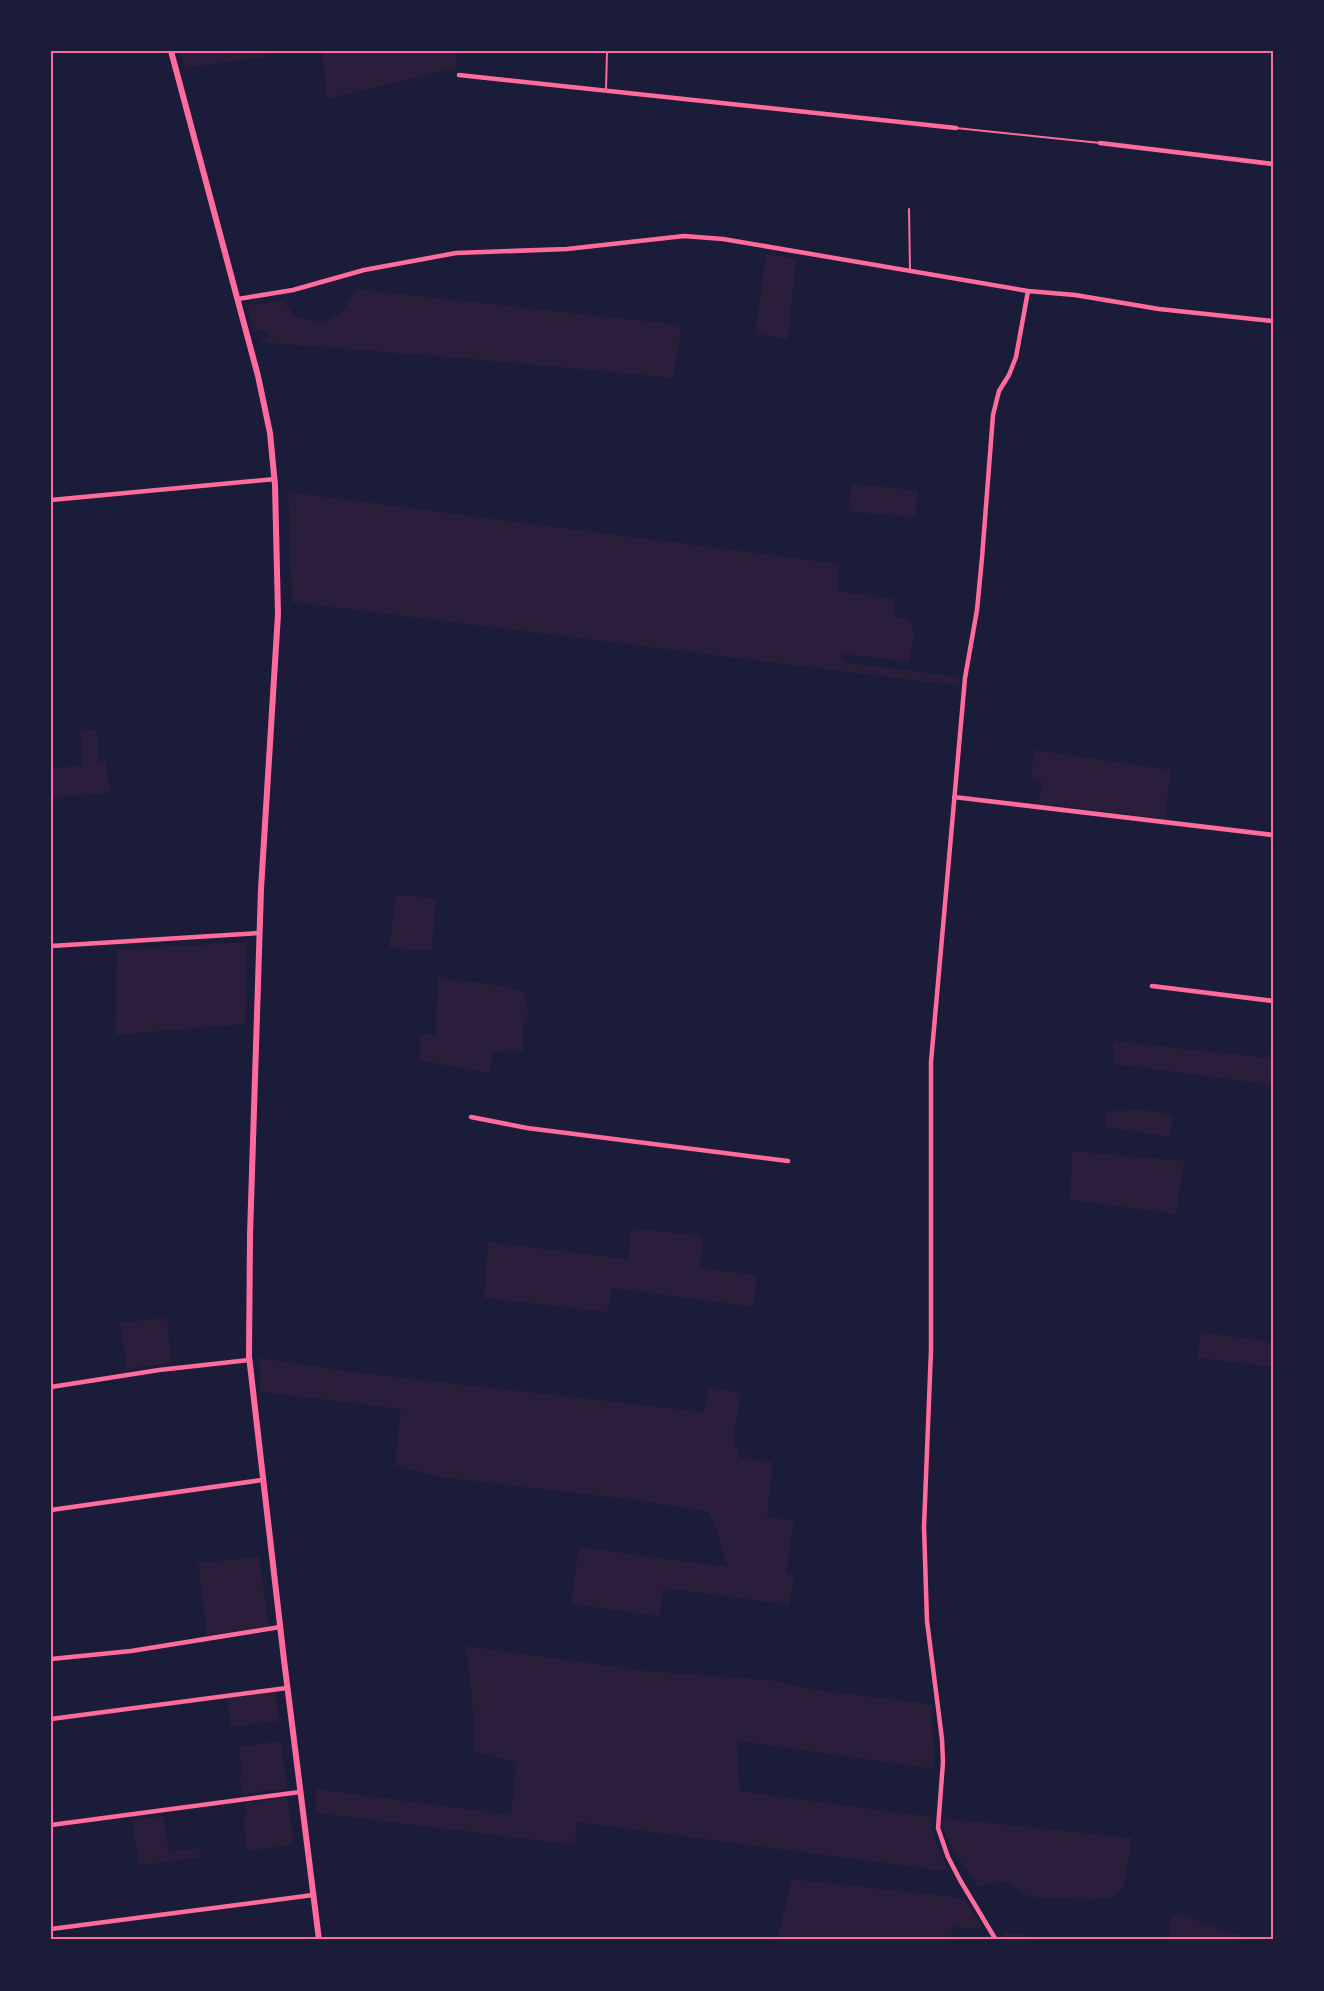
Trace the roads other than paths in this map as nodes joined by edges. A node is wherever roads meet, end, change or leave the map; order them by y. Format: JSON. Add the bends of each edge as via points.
{"nodes":[{"id":1,"x":171,"y":51,"type":"edge"},
{"id":2,"x":607,"y":51,"type":"edge"},
{"id":3,"x":459,"y":75,"type":"dead end"},
{"id":4,"x":606,"y":92,"type":"junction"},
{"id":5,"x":956,"y":128,"type":"joint"},
{"id":6,"x":1100,"y":143,"type":"joint"},
{"id":7,"x":1273,"y":165,"type":"edge"},
{"id":8,"x":909,"y":209,"type":"dead end"},
{"id":9,"x":910,"y":270,"type":"junction"},
{"id":10,"x":1028,"y":291,"type":"junction"},
{"id":11,"x":238,"y":298,"type":"junction"},
{"id":12,"x":1273,"y":321,"type":"edge"},
{"id":13,"x":275,"y":478,"type":"junction"},
{"id":14,"x":51,"y":500,"type":"edge"},
{"id":15,"x":954,"y":796,"type":"junction"},
{"id":16,"x":1273,"y":835,"type":"edge"},
{"id":17,"x":259,"y":933,"type":"junction"},
{"id":18,"x":51,"y":946,"type":"edge"},
{"id":19,"x":1152,"y":986,"type":"dead end"},
{"id":20,"x":1273,"y":1001,"type":"edge"},
{"id":21,"x":471,"y":1117,"type":"dead end"},
{"id":22,"x":788,"y":1161,"type":"dead end"},
{"id":23,"x":249,"y":1360,"type":"junction"},
{"id":24,"x":51,"y":1387,"type":"edge"},
{"id":25,"x":262,"y":1480,"type":"junction"},
{"id":26,"x":51,"y":1510,"type":"edge"},
{"id":27,"x":280,"y":1627,"type":"junction"},
{"id":28,"x":51,"y":1659,"type":"edge"},
{"id":29,"x":287,"y":1688,"type":"junction"},
{"id":30,"x":51,"y":1719,"type":"edge"},
{"id":31,"x":300,"y":1792,"type":"junction"},
{"id":32,"x":51,"y":1825,"type":"edge"},
{"id":33,"x":313,"y":1895,"type":"junction"},
{"id":34,"x":51,"y":1929,"type":"edge"},
{"id":35,"x":319,"y":1940,"type":"edge"},
{"id":36,"x":996,"y":1940,"type":"edge"}],
"edges":[{"from":1,"to":11,"type":"street"},
{"from":2,"to":4,"type":"lane"},
{"from":3,"to":4,"type":"street"},
{"from":4,"to":5,"type":"street"},
{"from":5,"to":6,"type":"lane"},
{"from":6,"to":7,"type":"street"},
{"from":8,"to":9,"type":"lane"},
{"from":9,"to":10,"type":"street"},
{"from":9,"to":11,"type":"street","via":[[712,237],[678,236],[561,249],[456,253],[364,270],[293,290]]},
{"from":10,"to":12,"type":"street"},
{"from":10,"to":15,"type":"street","via":[[1016,357],[999,391],[993,415],[977,610]]},
{"from":11,"to":13,"type":"street","via":[[265,405]]},
{"from":13,"to":14,"type":"street"},
{"from":13,"to":17,"type":"street","via":[[277,638]]},
{"from":15,"to":16,"type":"street"},
{"from":15,"to":36,"type":"street","via":[[931,1062],[931,1350],[924,1527],[927,1622],[942,1739],[939,1834],[960,1880]]},
{"from":17,"to":18,"type":"street"},
{"from":17,"to":23,"type":"street"},
{"from":19,"to":20,"type":"street"},
{"from":21,"to":22,"type":"street","via":[[528,1128]]},
{"from":23,"to":24,"type":"street"},
{"from":23,"to":25,"type":"street"},
{"from":25,"to":26,"type":"street"},
{"from":25,"to":27,"type":"street"},
{"from":27,"to":28,"type":"street","via":[[130,1651]]},
{"from":27,"to":29,"type":"street"},
{"from":29,"to":30,"type":"street"},
{"from":29,"to":31,"type":"street"},
{"from":31,"to":32,"type":"street"},
{"from":31,"to":33,"type":"street"},
{"from":33,"to":34,"type":"street"},
{"from":33,"to":35,"type":"street"}]}
